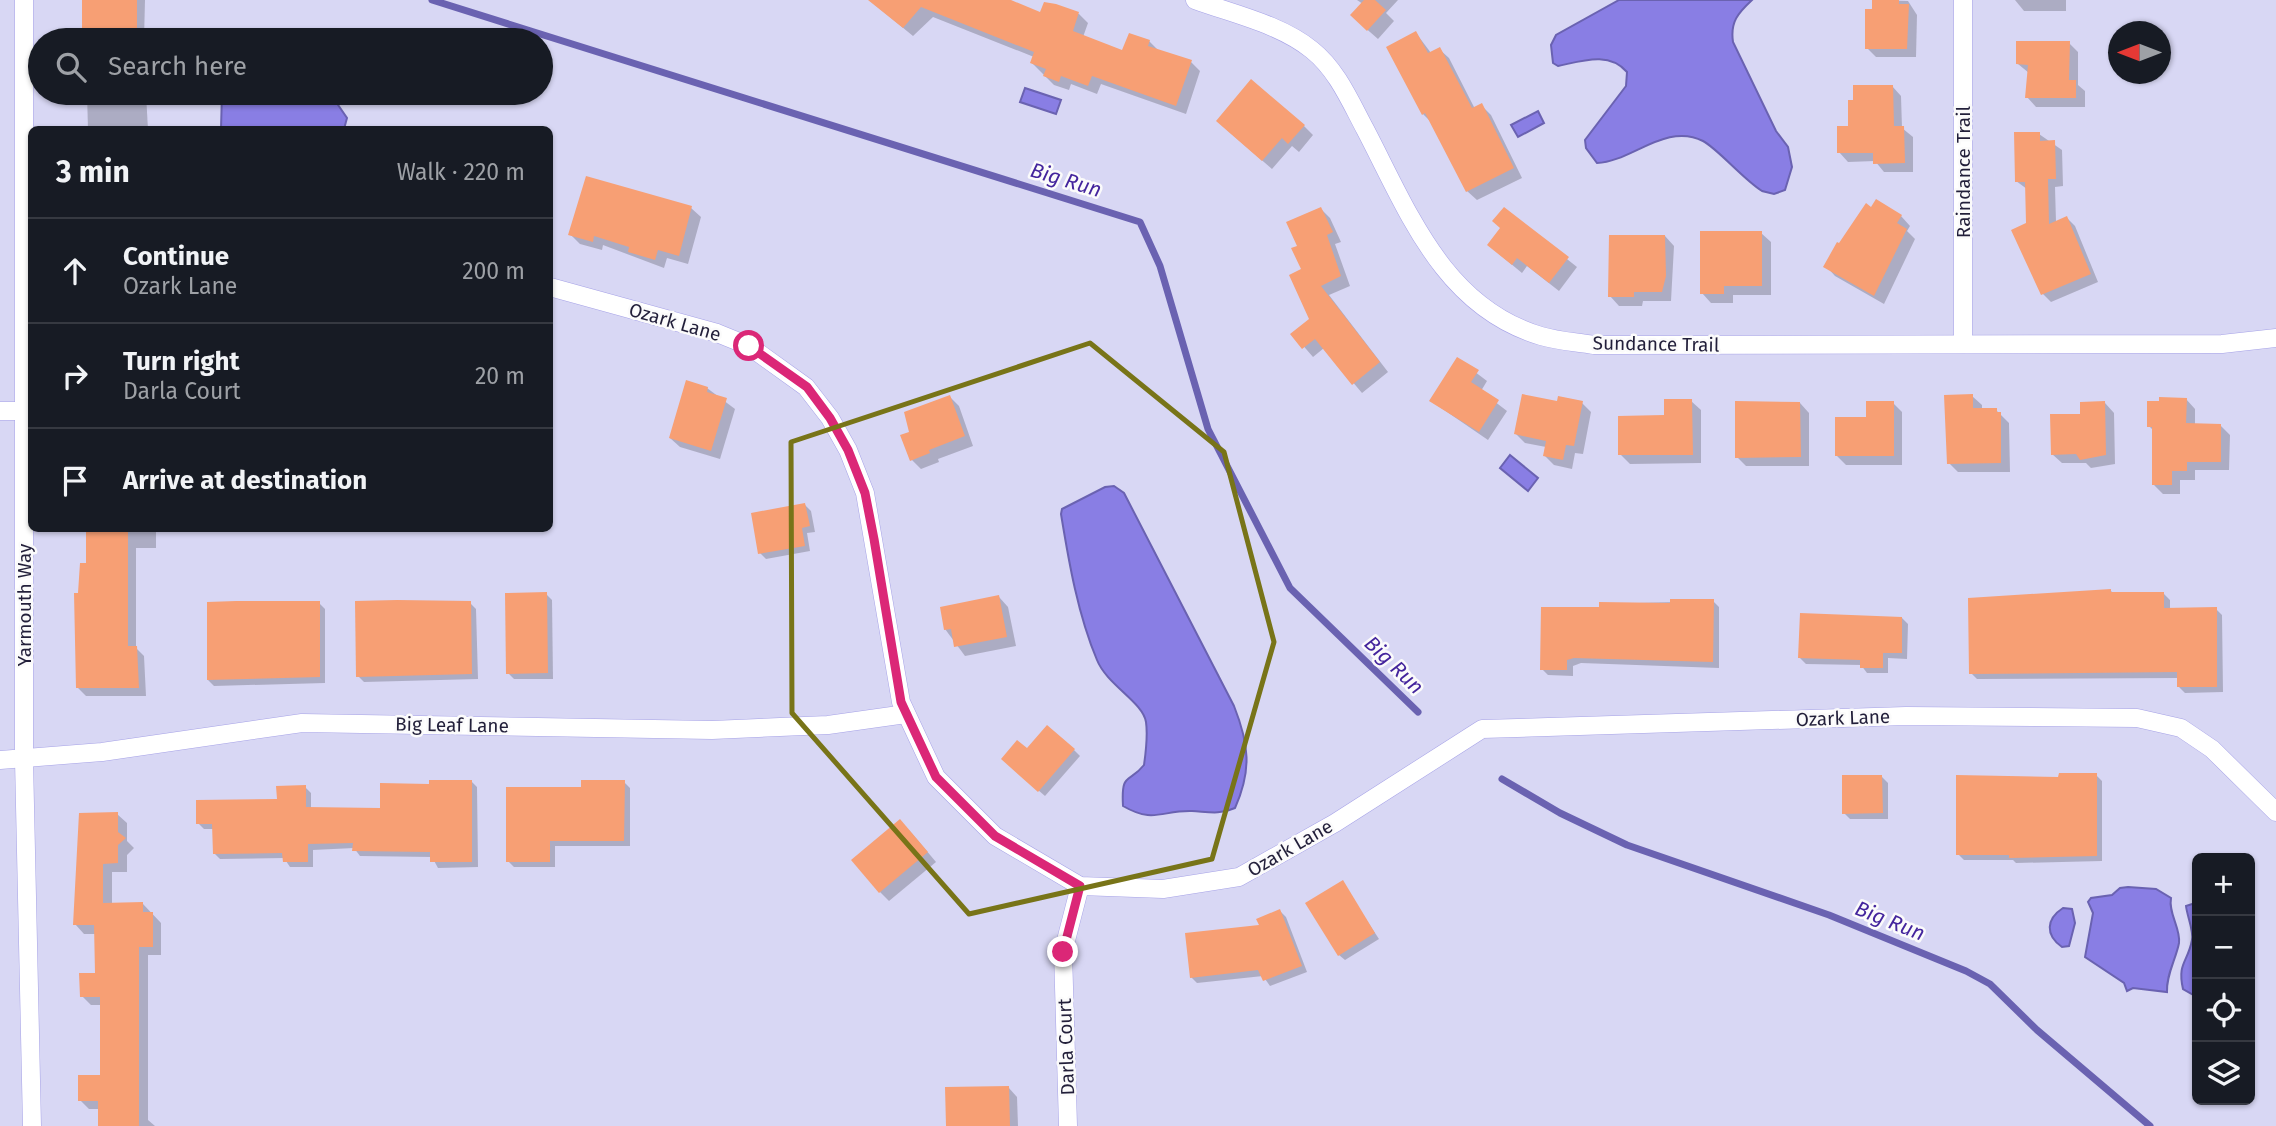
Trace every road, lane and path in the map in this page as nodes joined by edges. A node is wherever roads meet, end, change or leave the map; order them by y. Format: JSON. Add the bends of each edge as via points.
{"nodes":[{"id":1,"x":24,"y":0,"type":"edge"},
{"id":2,"x":1195,"y":0,"type":"edge"},
{"id":3,"x":1963,"y":0,"type":"edge"},
{"id":4,"x":553,"y":289,"type":"edge"},
{"id":5,"x":2276,"y":338,"type":"edge"},
{"id":6,"x":1963,"y":344,"type":"junction"},
{"id":7,"x":0,"y":411,"type":"edge"},
{"id":8,"x":25,"y":411,"type":"junction"},
{"id":9,"x":906,"y":714,"type":"junction"},
{"id":10,"x":0,"y":760,"type":"edge"},
{"id":11,"x":24,"y":760,"type":"junction"},
{"id":12,"x":2276,"y":812,"type":"edge"},
{"id":13,"x":1080,"y":886,"type":"junction"},
{"id":14,"x":33,"y":1126,"type":"edge"},
{"id":15,"x":1068,"y":1126,"type":"edge"}],
"edges":[{"from":1,"to":8,"type":"street","name":"Yarmouth Way"},
{"from":2,"to":6,"type":"street","name":"Sundance Trail","via":[[1284,32],[1312,50],[1341,82],[1433,257],[1468,296],[1493,314],[1541,336],[1594,345]]},
{"from":3,"to":6,"type":"street","name":"Raindance Trail"},
{"from":4,"to":9,"type":"street","name":"Ozark Lane","via":[[728,337],[749,346],[807,387],[836,429],[865,493]]},
{"from":5,"to":6,"type":"street","name":"Sundance Trail","via":[[2222,344]]},
{"from":7,"to":8,"type":"street"},
{"from":8,"to":11,"type":"street","name":"Yarmouth Way"},
{"from":9,"to":11,"type":"street","name":"Big Leaf Lane","via":[[828,725],[712,730],[302,723]]},
{"from":9,"to":13,"type":"street","name":"Ozark Lane","via":[[936,777],[995,836]]},
{"from":10,"to":11,"type":"street","name":"Big Leaf Lane"},
{"from":11,"to":14,"type":"street","name":"Yarmouth Way"},
{"from":12,"to":13,"type":"street","name":"Ozark Lane","via":[[2212,749],[2181,729],[2137,718],[1906,716],[1482,729],[1335,823],[1239,877],[1163,889]]},
{"from":13,"to":15,"type":"street","name":"Darla Court","via":[[1063,952]]}]}
